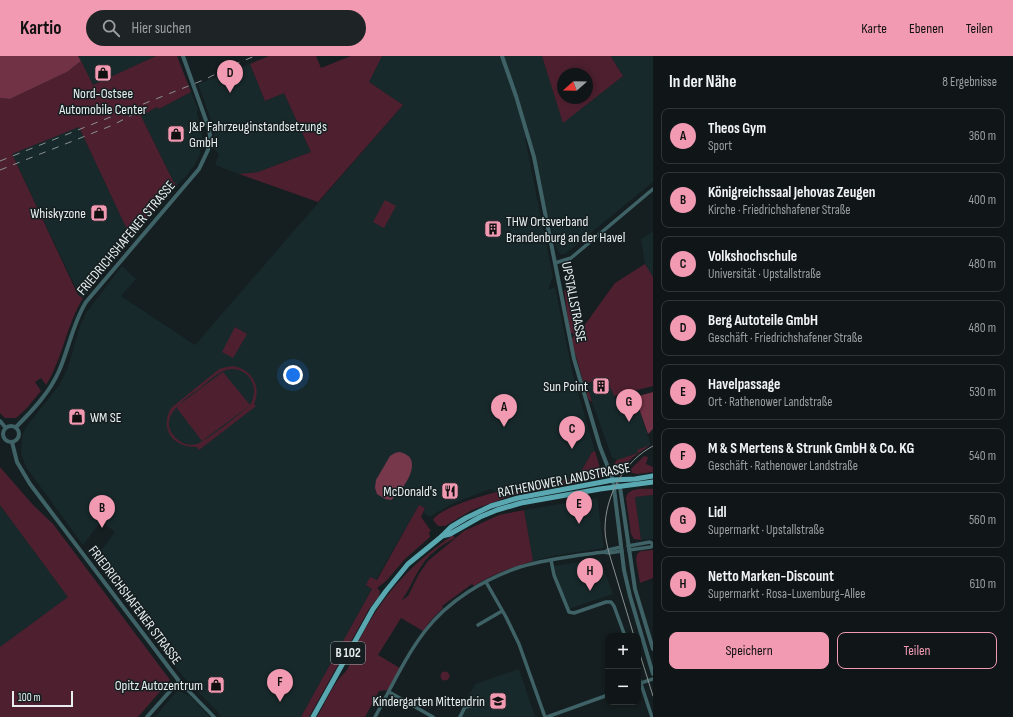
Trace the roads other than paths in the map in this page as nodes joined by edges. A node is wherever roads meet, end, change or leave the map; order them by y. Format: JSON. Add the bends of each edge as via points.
{"nodes":[{"id":1,"x":183,"y":56,"type":"edge"},
{"id":2,"x":502,"y":56,"type":"edge"},
{"id":3,"x":653,"y":189,"type":"edge"},
{"id":4,"x":555,"y":263,"type":"junction"},
{"id":5,"x":0,"y":421,"type":"edge"},
{"id":6,"x":5,"y":427,"type":"junction"},
{"id":7,"x":16,"y":427,"type":"junction"},
{"id":8,"x":12,"y":442,"type":"junction"},
{"id":9,"x":653,"y":476,"type":"edge"},
{"id":10,"x":613,"y":480,"type":"junction"},
{"id":11,"x":653,"y":482,"type":"edge"},
{"id":12,"x":620,"y":487,"type":"junction"},
{"id":13,"x":614,"y":488,"type":"junction"},
{"id":14,"x":441,"y":537,"type":"junction"},
{"id":15,"x":653,"y":544,"type":"edge"},
{"id":16,"x":628,"y":548,"type":"junction"},
{"id":17,"x":621,"y":549,"type":"junction"},
{"id":18,"x":551,"y":560,"type":"junction"},
{"id":19,"x":486,"y":582,"type":"junction"},
{"id":20,"x":502,"y":611,"type":"junction"},
{"id":21,"x":478,"y":625,"type":"dead end"},
{"id":22,"x":624,"y":633,"type":"edge"},
{"id":23,"x":653,"y":650,"type":"edge"},
{"id":24,"x":653,"y":674,"type":"edge"},
{"id":25,"x":653,"y":679,"type":"edge"},
{"id":26,"x":179,"y":680,"type":"junction"},
{"id":27,"x":641,"y":683,"type":"edge"},
{"id":28,"x":641,"y":689,"type":"edge"},
{"id":29,"x":388,"y":692,"type":"junction"},
{"id":30,"x":605,"y":696,"type":"edge"},
{"id":31,"x":471,"y":706,"type":"dead end"},
{"id":32,"x":147,"y":717,"type":"edge"},
{"id":33,"x":214,"y":717,"type":"edge"},
{"id":34,"x":313,"y":717,"type":"edge"},
{"id":35,"x":375,"y":717,"type":"edge"},
{"id":36,"x":434,"y":717,"type":"edge"},
{"id":37,"x":460,"y":717,"type":"edge"},
{"id":38,"x":546,"y":717,"type":"edge"},
{"id":39,"x":652,"y":717,"type":"edge"}],
"edges":[{"from":1,"to":7,"type":"street","name":"FRIEDRICHSHAFENER STRASSE","via":[[208,126],[210,144],[206,157],[199,169],[86,302],[54,381]]},
{"from":2,"to":4,"type":"street","name":"UPSTALLSTRASSE","via":[[534,157]]},
{"from":3,"to":4,"type":"street","via":[[571,258]]},
{"from":4,"to":10,"type":"street","name":"UPSTALLSTRASSE","via":[[577,371]]},
{"from":5,"to":6,"type":"street"},
{"from":6,"to":7,"type":"street"},
{"from":6,"to":8,"type":"street","name":"FRIEDRICHSHAFENER STRASSE","via":[[3,437]]},
{"from":7,"to":8,"type":"street","name":"FRIEDRICHSHAFENER STRASSE","via":[[18,436]]},
{"from":8,"to":26,"type":"street","name":"FRIEDRICHSHAFENER STRASSE","via":[[17,462],[30,484]]},
{"from":9,"to":10,"type":"main road","name":"RATHENOWER LANDSTRASSE","number":"B 102"},
{"from":10,"to":12,"type":"street","name":"UPSTALLSTRASSE"},
{"from":10,"to":13,"type":"street","name":"UPSTALLSTRASSE"},
{"from":10,"to":14,"type":"main road","name":"RATHENOWER LANDSTRASSE","number":"B 102","via":[[518,498],[491,506],[446,530]]},
{"from":11,"to":12,"type":"main road","name":"RATHENOWER LANDSTRASSE","number":"B 102"},
{"from":12,"to":13,"type":"main road","name":"RATHENOWER LANDSTRASSE","number":"B 102"},
{"from":12,"to":16,"type":"street"},
{"from":13,"to":14,"type":"main road","name":"RATHENOWER LANDSTRASSE","number":"B 102","via":[[537,500],[497,510]]},
{"from":13,"to":17,"type":"street","name":"UPSTALLSTRASSE"},
{"from":14,"to":34,"type":"main road","name":"RATHENOWER LANDSTRASSE","number":"B 102","via":[[408,564],[373,609]]},
{"from":15,"to":16,"type":"street","via":[[650,542]]},
{"from":16,"to":17,"type":"street"},
{"from":16,"to":23,"type":"street","via":[[635,589]]},
{"from":17,"to":18,"type":"street"},
{"from":17,"to":24,"type":"street","name":"UPSTALLSTRASSE","via":[[630,596]]},
{"from":18,"to":19,"type":"street","via":[[520,568]]},
{"from":18,"to":22,"type":"street","via":[[554,575],[569,612],[574,613],[611,602]]},
{"from":19,"to":20,"type":"street"},
{"from":19,"to":29,"type":"street","via":[[451,604],[432,622]]},
{"from":20,"to":21,"type":"street"},
{"from":20,"to":38,"type":"street","via":[[519,644]]},
{"from":25,"to":27,"type":"street"},
{"from":26,"to":32,"type":"street"},
{"from":26,"to":33,"type":"street"},
{"from":28,"to":39,"type":"street"},
{"from":29,"to":35,"type":"street"},
{"from":29,"to":36,"type":"street"},
{"from":30,"to":38,"type":"street"},
{"from":31,"to":37,"type":"street","via":[[465,707]]}]}
